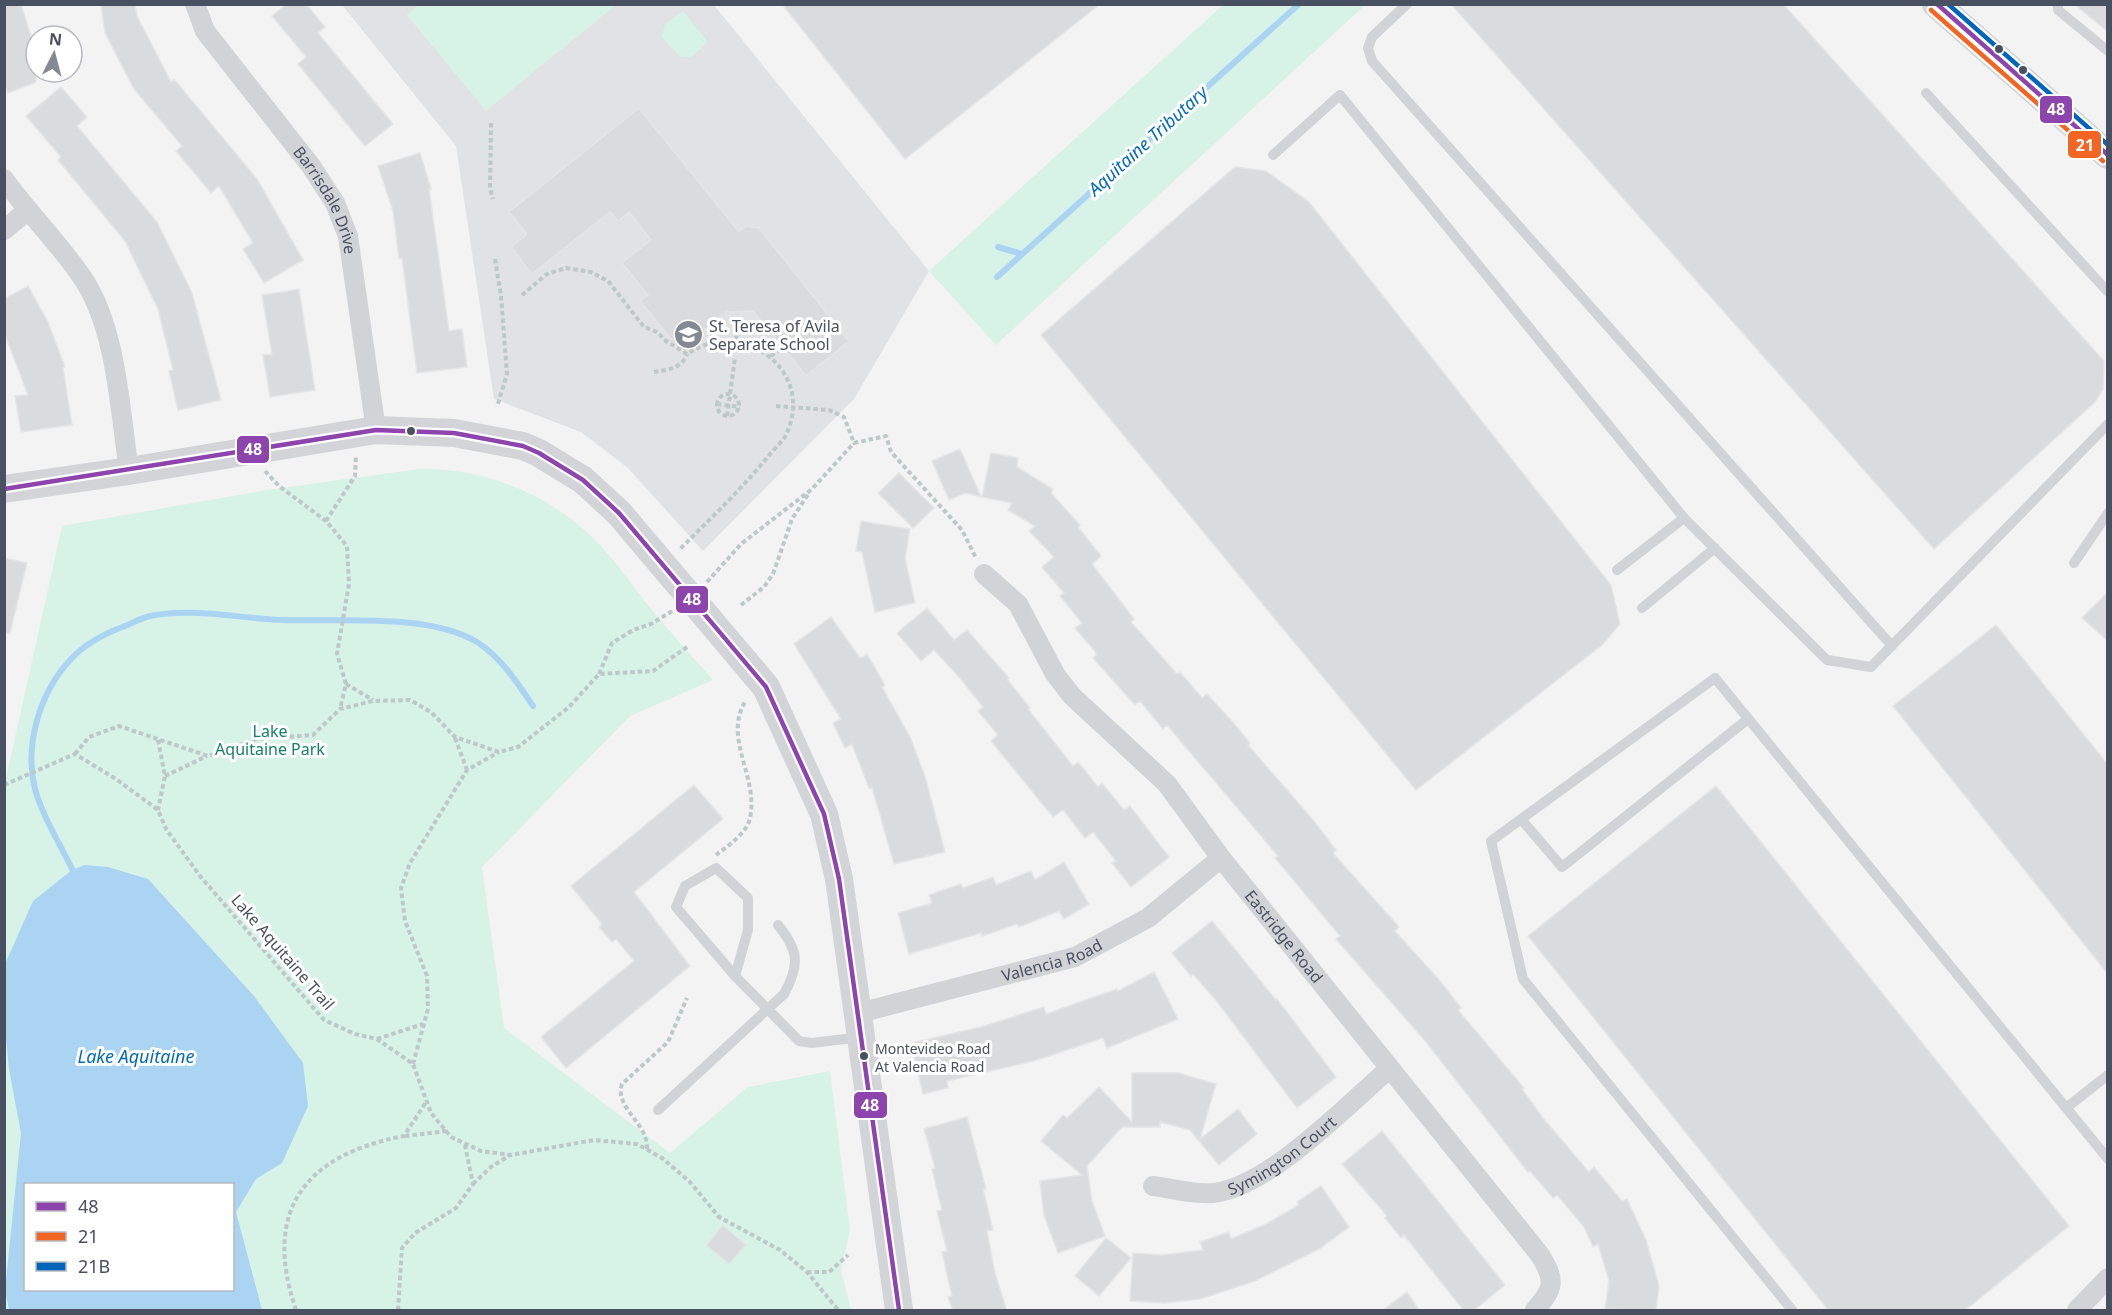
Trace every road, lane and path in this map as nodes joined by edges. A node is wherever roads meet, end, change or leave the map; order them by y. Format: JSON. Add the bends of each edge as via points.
{"nodes":[{"id":1,"x":195,"y":4,"type":"edge"},
{"id":2,"x":1407,"y":4,"type":"edge"},
{"id":3,"x":2058,"y":4,"type":"edge"},
{"id":4,"x":1939,"y":6,"type":"edge"},
{"id":5,"x":2108,"y":51,"type":"edge"},
{"id":6,"x":1926,"y":93,"type":"dead end"},
{"id":7,"x":491,"y":123,"type":"dead end"},
{"id":8,"x":1273,"y":154,"type":"dead end"},
{"id":9,"x":2108,"y":155,"type":"edge"},
{"id":10,"x":4,"y":179,"type":"edge"},
{"id":11,"x":493,"y":199,"type":"dead end"},
{"id":12,"x":27,"y":211,"type":"junction"},
{"id":13,"x":4,"y":230,"type":"edge"},
{"id":14,"x":495,"y":259,"type":"dead end"},
{"id":15,"x":2108,"y":292,"type":"edge"},
{"id":16,"x":522,"y":294,"type":"dead end"},
{"id":17,"x":738,"y":317,"type":"dead end"},
{"id":18,"x":736,"y":340,"type":"junction"},
{"id":19,"x":779,"y":350,"type":"dead end"},
{"id":20,"x":687,"y":354,"type":"junction"},
{"id":21,"x":771,"y":356,"type":"junction"},
{"id":22,"x":735,"y":358,"type":"dead end"},
{"id":23,"x":654,"y":372,"type":"dead end"},
{"id":24,"x":730,"y":394,"type":"junction"},
{"id":25,"x":717,"y":404,"type":"junction"},
{"id":26,"x":728,"y":405,"type":"junction"},
{"id":27,"x":776,"y":406,"type":"dead end"},
{"id":28,"x":792,"y":406,"type":"junction"},
{"id":29,"x":497,"y":407,"type":"dead end"},
{"id":30,"x":740,"y":407,"type":"junction"},
{"id":31,"x":727,"y":416,"type":"junction"},
{"id":32,"x":2108,"y":424,"type":"edge"},
{"id":33,"x":366,"y":431,"type":"junction"},
{"id":34,"x":854,"y":443,"type":"junction"},
{"id":35,"x":247,"y":452,"type":"junction"},
{"id":36,"x":129,"y":471,"type":"junction"},
{"id":37,"x":4,"y":489,"type":"edge"},
{"id":38,"x":812,"y":489,"type":"junction"},
{"id":39,"x":2108,"y":513,"type":"edge"},
{"id":40,"x":1684,"y":518,"type":"junction"},
{"id":41,"x":326,"y":521,"type":"junction"},
{"id":42,"x":1714,"y":548,"type":"junction"},
{"id":43,"x":2074,"y":563,"type":"dead end"},
{"id":44,"x":663,"y":566,"type":"junction"},
{"id":45,"x":1617,"y":570,"type":"dead end"},
{"id":46,"x":984,"y":574,"type":"joint"},
{"id":47,"x":692,"y":599,"type":"junction"},
{"id":48,"x":741,"y":605,"type":"dead end"},
{"id":49,"x":1642,"y":608,"type":"dead end"},
{"id":50,"x":1892,"y":646,"type":"junction"},
{"id":51,"x":687,"y":647,"type":"dead end"},
{"id":52,"x":599,"y":674,"type":"junction"},
{"id":53,"x":760,"y":680,"type":"junction"},
{"id":54,"x":346,"y":684,"type":"junction"},
{"id":55,"x":374,"y":701,"type":"junction"},
{"id":56,"x":340,"y":709,"type":"junction"},
{"id":57,"x":1748,"y":719,"type":"junction"},
{"id":58,"x":455,"y":737,"type":"junction"},
{"id":59,"x":158,"y":741,"type":"junction"},
{"id":60,"x":499,"y":752,"type":"junction"},
{"id":61,"x":75,"y":754,"type":"junction"},
{"id":62,"x":208,"y":756,"type":"junction"},
{"id":63,"x":467,"y":770,"type":"junction"},
{"id":64,"x":165,"y":776,"type":"junction"},
{"id":65,"x":4,"y":785,"type":"edge"},
{"id":66,"x":158,"y":810,"type":"junction"},
{"id":67,"x":1521,"y":819,"type":"junction"},
{"id":68,"x":4,"y":837,"type":"edge"},
{"id":69,"x":4,"y":849,"type":"edge"},
{"id":70,"x":1221,"y":858,"type":"junction"},
{"id":71,"x":716,"y":868,"type":"junction"},
{"id":72,"x":778,"y":925,"type":"dead end"},
{"id":73,"x":735,"y":976,"type":"junction"},
{"id":74,"x":687,"y":998,"type":"dead end"},
{"id":75,"x":770,"y":1010,"type":"junction"},
{"id":76,"x":424,"y":1024,"type":"junction"},
{"id":77,"x":860,"y":1025,"type":"junction"},
{"id":78,"x":377,"y":1039,"type":"junction"},
{"id":79,"x":413,"y":1064,"type":"junction"},
{"id":80,"x":1389,"y":1069,"type":"junction"},
{"id":81,"x":2108,"y":1075,"type":"edge"},
{"id":82,"x":427,"y":1101,"type":"junction"},
{"id":83,"x":2067,"y":1108,"type":"junction"},
{"id":84,"x":658,"y":1110,"type":"dead end"},
{"id":85,"x":447,"y":1131,"type":"junction"},
{"id":86,"x":404,"y":1136,"type":"junction"},
{"id":87,"x":465,"y":1145,"type":"junction"},
{"id":88,"x":647,"y":1150,"type":"junction"},
{"id":89,"x":511,"y":1155,"type":"junction"},
{"id":90,"x":2108,"y":1159,"type":"edge"},
{"id":91,"x":473,"y":1184,"type":"junction"},
{"id":92,"x":1153,"y":1186,"type":"dead end"},
{"id":93,"x":848,"y":1255,"type":"dead end"},
{"id":94,"x":807,"y":1272,"type":"junction"},
{"id":95,"x":2108,"y":1278,"type":"edge"},
{"id":96,"x":296,"y":1311,"type":"edge"},
{"id":97,"x":398,"y":1311,"type":"edge"},
{"id":98,"x":838,"y":1311,"type":"edge"},
{"id":99,"x":899,"y":1311,"type":"edge"},
{"id":100,"x":1535,"y":1311,"type":"edge"},
{"id":101,"x":1792,"y":1311,"type":"edge"},
{"id":102,"x":2077,"y":1311,"type":"edge"}],
"edges":[{"from":1,"to":33,"type":"street","name":"Barrisdale Drive","via":[[205,31],[311,166],[335,203],[348,236]]},
{"from":2,"to":50,"type":"lane","via":[[1372,37],[1368,48],[1372,62]]},
{"from":3,"to":5,"type":"lane","via":[[2058,10]]},
{"from":4,"to":9,"type":"street"},
{"from":6,"to":15,"type":"lane"},
{"from":7,"to":11,"type":"path"},
{"from":8,"to":40,"type":"lane","via":[[1340,95]]},
{"from":10,"to":12,"type":"street"},
{"from":12,"to":13,"type":"street"},
{"from":12,"to":36,"type":"street","via":[[84,281],[100,314],[113,367]]},
{"from":14,"to":29,"type":"path","via":[[507,374]]},
{"from":16,"to":20,"type":"path","via":[[547,274],[566,268],[591,272],[608,282],[644,327]]},
{"from":17,"to":18,"type":"path"},
{"from":18,"to":20,"type":"path","via":[[714,341]]},
{"from":18,"to":21,"type":"path"},
{"from":19,"to":21,"type":"path"},
{"from":20,"to":23,"type":"path","via":[[673,369]]},
{"from":21,"to":28,"type":"path","via":[[787,376]]},
{"from":22,"to":24,"type":"path"},
{"from":24,"to":25,"type":"path","via":[[723,395]]},
{"from":24,"to":26,"type":"path"},
{"from":24,"to":30,"type":"path"},
{"from":25,"to":26,"type":"path"},
{"from":25,"to":31,"type":"path"},
{"from":26,"to":30,"type":"path"},
{"from":26,"to":31,"type":"path"},
{"from":27,"to":28,"type":"path"},
{"from":28,"to":34,"type":"path","via":[[830,410],[844,417]]},
{"from":28,"to":44,"type":"path","via":[[787,433],[757,470]]},
{"from":30,"to":31,"type":"path"},
{"from":32,"to":50,"type":"lane"},
{"from":33,"to":35,"type":"street"},
{"from":33,"to":41,"type":"path","via":[[355,476]]},
{"from":33,"to":44,"type":"street","via":[[454,433],[523,446],[539,453],[584,480],[619,513]]},
{"from":34,"to":38,"type":"path"},
{"from":34,"to":46,"type":"path","via":[[886,436],[891,452],[962,530]]},
{"from":35,"to":36,"type":"street"},
{"from":35,"to":41,"type":"path","via":[[279,486]]},
{"from":36,"to":37,"type":"street"},
{"from":38,"to":47,"type":"path","via":[[741,544]]},
{"from":38,"to":48,"type":"path","via":[[792,519],[773,574],[764,587]]},
{"from":39,"to":43,"type":"lane"},
{"from":40,"to":42,"type":"lane"},
{"from":40,"to":45,"type":"lane"},
{"from":41,"to":54,"type":"path","via":[[347,546],[349,584],[337,654]]},
{"from":42,"to":49,"type":"lane"},
{"from":42,"to":50,"type":"lane","via":[[1827,660],[1871,667]]},
{"from":44,"to":47,"type":"street"},
{"from":46,"to":70,"type":"street","name":"Eastridge Road","via":[[1018,604],[1055,674],[1072,696],[1167,784]]},
{"from":47,"to":52,"type":"path","via":[[612,643]]},
{"from":47,"to":53,"type":"street"},
{"from":51,"to":52,"type":"path","via":[[653,671]]},
{"from":52,"to":60,"type":"path","via":[[569,707],[518,747]]},
{"from":53,"to":71,"type":"path","via":[[739,712],[736,733],[750,800],[750,819],[741,833],[714,857]]},
{"from":53,"to":77,"type":"street","via":[[824,814],[839,879]]},
{"from":54,"to":55,"type":"path"},
{"from":54,"to":56,"type":"path"},
{"from":55,"to":56,"type":"path"},
{"from":55,"to":58,"type":"path","via":[[410,700],[431,712]]},
{"from":56,"to":62,"type":"path","via":[[313,735],[257,739]]},
{"from":57,"to":67,"type":"lane","via":[[1715,678]]},
{"from":57,"to":67,"type":"lane","via":[[1562,867]]},
{"from":57,"to":83,"type":"lane"},
{"from":58,"to":60,"type":"path"},
{"from":58,"to":63,"type":"path"},
{"from":59,"to":61,"type":"path","via":[[119,726],[89,737]]},
{"from":59,"to":62,"type":"path"},
{"from":59,"to":64,"type":"path"},
{"from":60,"to":63,"type":"path"},
{"from":61,"to":65,"type":"path"},
{"from":61,"to":66,"type":"path","name":"Lake Aquitaine Trail"},
{"from":62,"to":64,"type":"path"},
{"from":63,"to":76,"type":"path","via":[[410,862],[401,888],[405,921],[428,976]]},
{"from":64,"to":66,"type":"path"},
{"from":66,"to":78,"type":"path","name":"Lake Aquitaine Trail","via":[[165,829],[200,876],[324,1020]]},
{"from":67,"to":101,"type":"lane","via":[[1491,841],[1523,980]]},
{"from":68,"to":69,"type":"path"},
{"from":70,"to":77,"type":"street","name":"Valencia Road","via":[[1148,918],[1075,957]]},
{"from":70,"to":80,"type":"street","name":"Eastridge Road"},
{"from":71,"to":73,"type":"lane","via":[[748,898],[748,930]]},
{"from":71,"to":73,"type":"lane","via":[[685,886],[676,907]]},
{"from":72,"to":75,"type":"lane","via":[[792,942],[796,956],[793,978]]},
{"from":73,"to":75,"type":"lane"},
{"from":74,"to":88,"type":"path","via":[[668,1042],[622,1084],[619,1093],[623,1105],[640,1124]]},
{"from":75,"to":77,"type":"lane","via":[[799,1041],[812,1043]]},
{"from":75,"to":84,"type":"lane"},
{"from":76,"to":78,"type":"path"},
{"from":76,"to":79,"type":"path"},
{"from":77,"to":99,"type":"street"},
{"from":78,"to":79,"type":"path","name":"Lake Aquitaine Trail"},
{"from":79,"to":82,"type":"path"},
{"from":80,"to":92,"type":"street","name":"Symington Court","via":[[1259,1176],[1212,1193]]},
{"from":80,"to":100,"type":"street","name":"Eastridge Road","via":[[1552,1274],[1550,1293]]},
{"from":81,"to":83,"type":"lane"},
{"from":82,"to":85,"type":"path","via":[[431,1113]]},
{"from":82,"to":86,"type":"path"},
{"from":83,"to":90,"type":"lane"},
{"from":85,"to":86,"type":"path"},
{"from":85,"to":87,"type":"path"},
{"from":86,"to":96,"type":"path","via":[[375,1142],[330,1162],[302,1187],[288,1213],[283,1246],[288,1288]]},
{"from":87,"to":89,"type":"path"},
{"from":87,"to":91,"type":"path"},
{"from":88,"to":89,"type":"path","via":[[637,1144],[594,1140]]},
{"from":88,"to":94,"type":"path","via":[[689,1182],[718,1217],[780,1250]]},
{"from":89,"to":91,"type":"path"},
{"from":91,"to":97,"type":"path","via":[[456,1208],[415,1233],[402,1248]]},
{"from":93,"to":94,"type":"path","via":[[829,1272]]},
{"from":94,"to":98,"type":"path"},
{"from":95,"to":102,"type":"street"}]}
